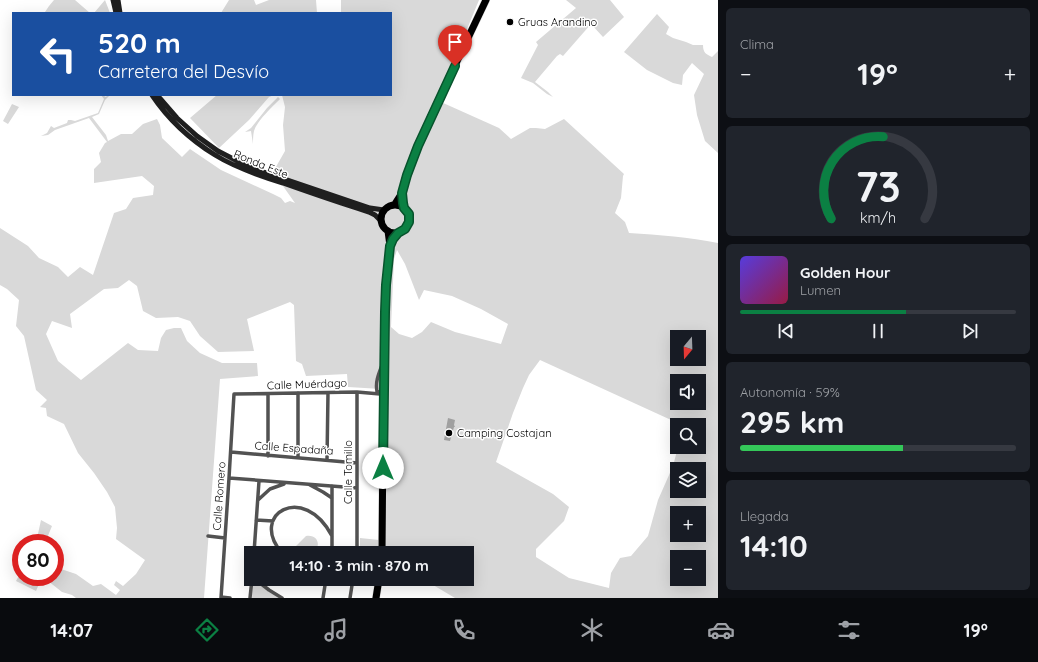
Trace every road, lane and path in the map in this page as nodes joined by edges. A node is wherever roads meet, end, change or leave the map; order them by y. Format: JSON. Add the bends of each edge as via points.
{"nodes":[{"id":1,"x":113,"y":0,"type":"edge"},
{"id":2,"x":118,"y":0,"type":"edge"},
{"id":3,"x":486,"y":0,"type":"edge"},
{"id":4,"x":116,"y":12,"type":"edge"},
{"id":5,"x":120,"y":12,"type":"edge"},
{"id":6,"x":153,"y":96,"type":"edge"},
{"id":7,"x":158,"y":96,"type":"edge"},
{"id":8,"x":402,"y":193,"type":"junction"},
{"id":9,"x":394,"y":204,"type":"junction"},
{"id":10,"x":404,"y":208,"type":"junction"},
{"id":11,"x":384,"y":210,"type":"junction"},
{"id":12,"x":381,"y":221,"type":"junction"},
{"id":13,"x":388,"y":231,"type":"junction"},
{"id":14,"x":398,"y":233,"type":"junction"},
{"id":15,"x":390,"y":246,"type":"junction"},
{"id":16,"x":357,"y":392,"type":"junction"},
{"id":17,"x":298,"y":393,"type":"junction"},
{"id":18,"x":328,"y":393,"type":"junction"},
{"id":19,"x":234,"y":394,"type":"joint"},
{"id":20,"x":268,"y":394,"type":"junction"},
{"id":21,"x":382,"y":394,"type":"junction"},
{"id":22,"x":231,"y":452,"type":"junction"},
{"id":23,"x":268,"y":456,"type":"junction"},
{"id":24,"x":298,"y":458,"type":"junction"},
{"id":25,"x":327,"y":460,"type":"junction"},
{"id":26,"x":357,"y":463,"type":"junction"},
{"id":27,"x":229,"y":478,"type":"junction"},
{"id":28,"x":259,"y":481,"type":"junction"},
{"id":29,"x":289,"y":482,"type":"junction"},
{"id":30,"x":306,"y":484,"type":"junction"},
{"id":31,"x":332,"y":486,"type":"junction"},
{"id":32,"x":357,"y":488,"type":"junction"},
{"id":33,"x":332,"y":498,"type":"junction"},
{"id":34,"x":258,"y":500,"type":"junction"},
{"id":35,"x":256,"y":520,"type":"junction"},
{"id":36,"x":273,"y":521,"type":"junction"},
{"id":37,"x":208,"y":536,"type":"dead end"},
{"id":38,"x":332,"y":536,"type":"junction"},
{"id":39,"x":225,"y":538,"type":"junction"},
{"id":40,"x":254,"y":546,"type":"edge"},
{"id":41,"x":277,"y":546,"type":"edge"},
{"id":42,"x":331,"y":546,"type":"edge"},
{"id":43,"x":357,"y":546,"type":"edge"},
{"id":44,"x":382,"y":546,"type":"edge"},
{"id":45,"x":252,"y":586,"type":"edge"},
{"id":46,"x":263,"y":586,"type":"edge"},
{"id":47,"x":325,"y":586,"type":"edge"},
{"id":48,"x":352,"y":586,"type":"edge"},
{"id":49,"x":378,"y":586,"type":"edge"},
{"id":50,"x":221,"y":598,"type":"edge"},
{"id":51,"x":230,"y":598,"type":"edge"},
{"id":52,"x":250,"y":598,"type":"edge"},
{"id":53,"x":282,"y":598,"type":"edge"},
{"id":54,"x":323,"y":598,"type":"edge"},
{"id":55,"x":350,"y":598,"type":"edge"},
{"id":56,"x":376,"y":598,"type":"edge"}],
"edges":[{"from":1,"to":4,"type":"main road"},
{"from":2,"to":5,"type":"main road"},
{"from":3,"to":8,"type":"highway","via":[[418,146]]},
{"from":6,"to":12,"type":"main road","name":"Ronda Este","via":[[175,123],[216,156],[260,176],[369,212]]},
{"from":7,"to":11,"type":"main road","name":"Ronda Este","via":[[197,136],[243,164],[370,208]]},
{"from":8,"to":9,"type":"highway"},
{"from":8,"to":10,"type":"highway"},
{"from":9,"to":10,"type":"highway"},
{"from":9,"to":11,"type":"highway"},
{"from":10,"to":14,"type":"highway","via":[[409,214],[409,222],[405,229]]},
{"from":11,"to":12,"type":"highway"},
{"from":12,"to":13,"type":"highway"},
{"from":13,"to":14,"type":"highway"},
{"from":13,"to":15,"type":"highway"},
{"from":14,"to":15,"type":"highway"},
{"from":15,"to":21,"type":"highway"},
{"from":16,"to":18,"type":"street","name":"Calle Muérdago"},
{"from":16,"to":21,"type":"street","name":"Calle Muérdago"},
{"from":16,"to":26,"type":"street","name":"Calle Tomillo"},
{"from":17,"to":18,"type":"street","name":"Calle Muérdago"},
{"from":17,"to":20,"type":"street","name":"Calle Muérdago"},
{"from":17,"to":24,"type":"street"},
{"from":18,"to":25,"type":"street"},
{"from":19,"to":20,"type":"street","name":"Calle Muérdago"},
{"from":19,"to":22,"type":"street","name":"Calle Romero"},
{"from":20,"to":23,"type":"street"},
{"from":21,"to":44,"type":"highway"},
{"from":22,"to":23,"type":"street","name":"Calle Espadaña"},
{"from":22,"to":27,"type":"street","name":"Calle Romero"},
{"from":23,"to":24,"type":"street","name":"Calle Espadaña"},
{"from":24,"to":25,"type":"street","name":"Calle Espadaña"},
{"from":25,"to":26,"type":"street","name":"Calle Espadaña"},
{"from":26,"to":32,"type":"street","name":"Calle Tomillo"},
{"from":27,"to":28,"type":"street"},
{"from":27,"to":39,"type":"street","name":"Calle Romero"},
{"from":28,"to":29,"type":"street"},
{"from":28,"to":34,"type":"street"},
{"from":29,"to":30,"type":"street"},
{"from":29,"to":34,"type":"street","via":[[270,489]]},
{"from":30,"to":31,"type":"street"},
{"from":30,"to":33,"type":"street"},
{"from":31,"to":32,"type":"street"},
{"from":31,"to":33,"type":"street"},
{"from":32,"to":43,"type":"street","name":"Calle Tomillo"},
{"from":33,"to":38,"type":"street"},
{"from":34,"to":35,"type":"street"},
{"from":35,"to":36,"type":"street"},
{"from":35,"to":40,"type":"street"},
{"from":36,"to":38,"type":"street","via":[[283,509],[303,508],[321,520]]},
{"from":36,"to":41,"type":"street","via":[[272,530]]},
{"from":37,"to":39,"type":"street"},
{"from":38,"to":42,"type":"street"},
{"from":39,"to":50,"type":"street","name":"Calle Romero"},
{"from":45,"to":52,"type":"street"},
{"from":46,"to":53,"type":"street"},
{"from":47,"to":54,"type":"street"},
{"from":48,"to":55,"type":"street"},
{"from":49,"to":56,"type":"highway"},
{"from":50,"to":51,"type":"street"}]}
